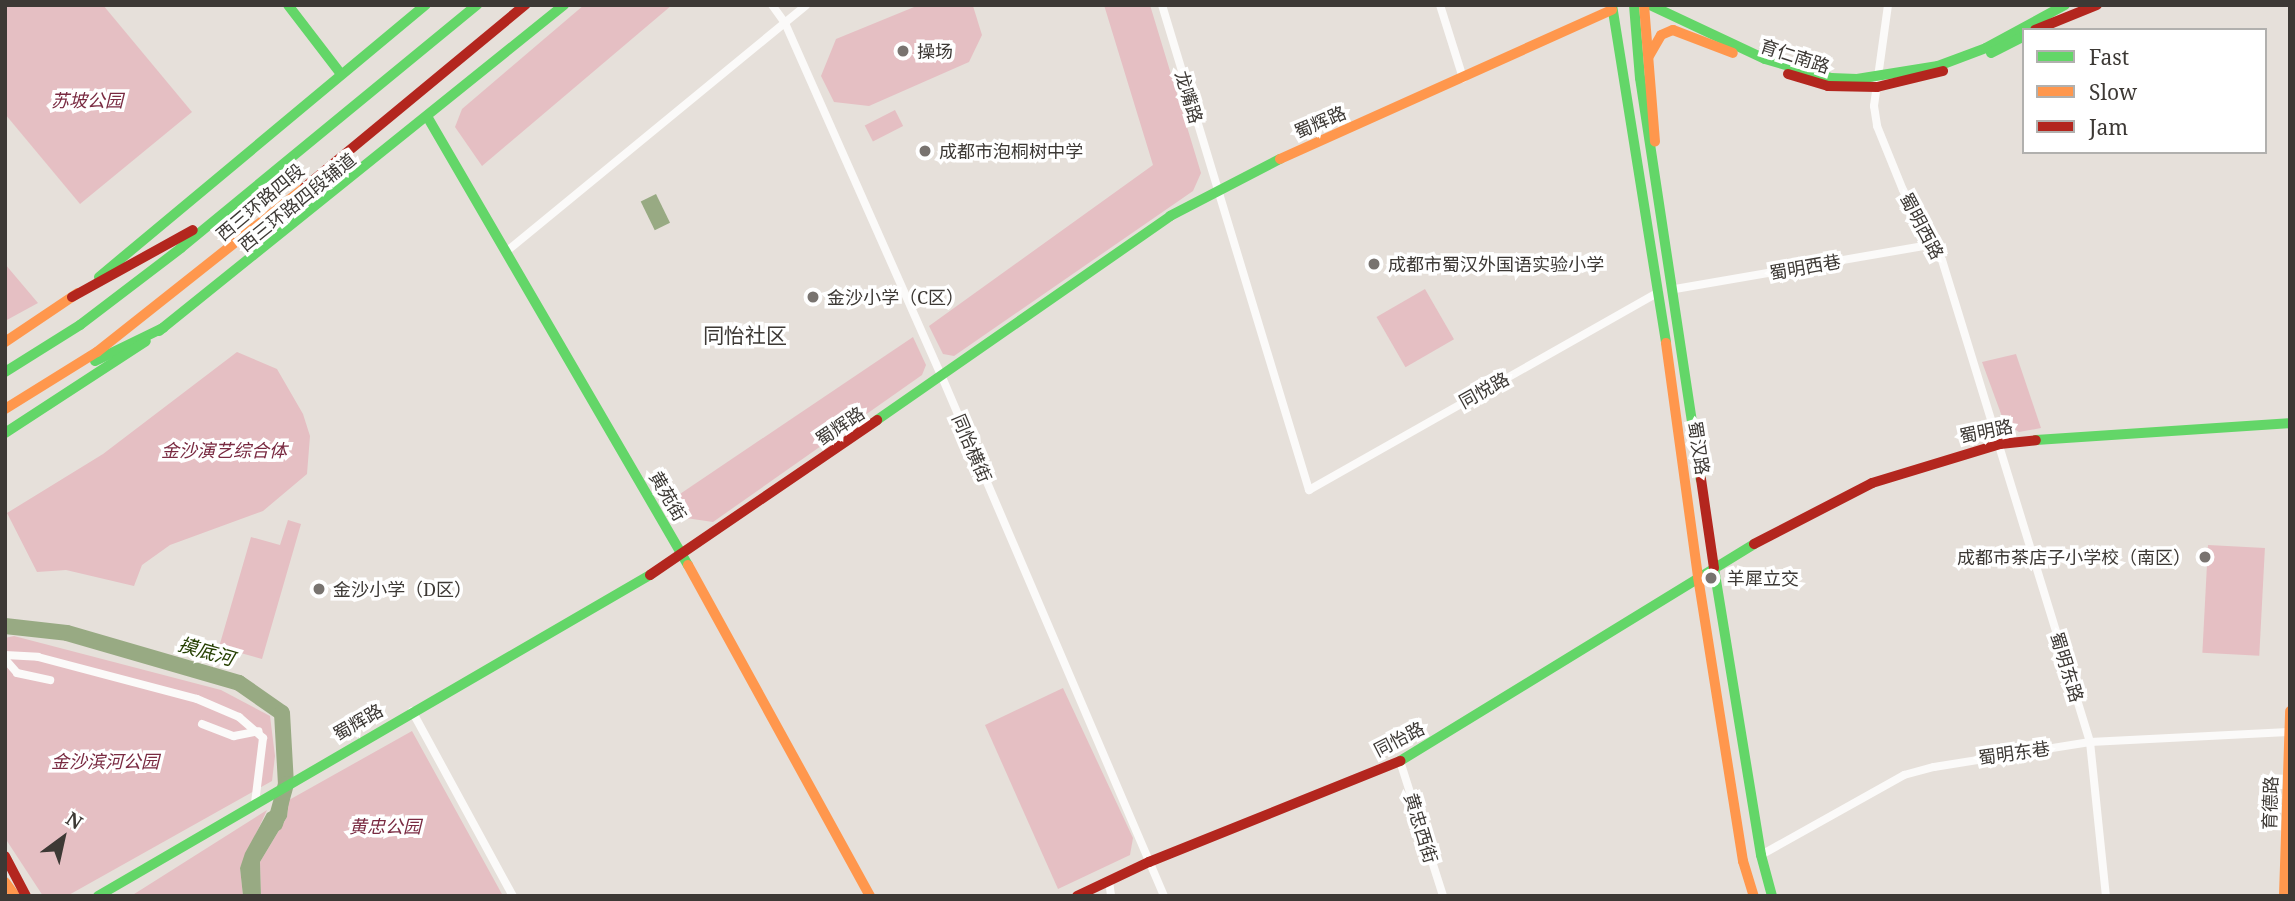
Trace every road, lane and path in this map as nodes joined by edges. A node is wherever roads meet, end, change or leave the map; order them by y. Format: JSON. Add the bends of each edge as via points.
{"nodes":[{"id":1,"x":288,"y":5,"type":"edge"},
{"id":2,"x":425,"y":5,"type":"edge"},
{"id":3,"x":477,"y":5,"type":"edge"},
{"id":4,"x":524,"y":5,"type":"edge"},
{"id":5,"x":564,"y":5,"type":"edge"},
{"id":6,"x":772,"y":5,"type":"edge"},
{"id":7,"x":806,"y":5,"type":"edge"},
{"id":8,"x":1162,"y":5,"type":"edge"},
{"id":9,"x":1440,"y":5,"type":"edge"},
{"id":10,"x":1633,"y":5,"type":"edge"},
{"id":11,"x":1644,"y":5,"type":"edge"},
{"id":12,"x":1650,"y":5,"type":"edge"},
{"id":13,"x":1888,"y":5,"type":"edge"},
{"id":14,"x":2065,"y":5,"type":"edge"},
{"id":15,"x":2097,"y":5,"type":"edge"},
{"id":16,"x":1612,"y":7,"type":"edge"},
{"id":17,"x":785,"y":23,"type":"junction"},
{"id":18,"x":2022,"y":28,"type":"edge"},
{"id":19,"x":2023,"y":28,"type":"edge"},
{"id":20,"x":2040,"y":28,"type":"edge"},
{"id":21,"x":2022,"y":37,"type":"edge"},
{"id":22,"x":1649,"y":56,"type":"junction"},
{"id":23,"x":341,"y":74,"type":"junction"},
{"id":24,"x":1463,"y":78,"type":"junction"},
{"id":25,"x":1877,"y":82,"type":"junction"},
{"id":26,"x":428,"y":118,"type":"junction"},
{"id":27,"x":1655,"y":169,"type":"junction"},
{"id":28,"x":1217,"y":189,"type":"junction"},
{"id":29,"x":225,"y":212,"type":"junction"},
{"id":30,"x":1935,"y":244,"type":"junction"},
{"id":31,"x":507,"y":251,"type":"junction"},
{"id":32,"x":1675,"y":289,"type":"junction"},
{"id":33,"x":1660,"y":292,"type":"junction"},
{"id":34,"x":72,"y":297,"type":"junction"},
{"id":35,"x":163,"y":328,"type":"junction"},
{"id":36,"x":5,"y":342,"type":"edge"},
{"id":37,"x":5,"y":372,"type":"edge"},
{"id":38,"x":942,"y":377,"type":"junction"},
{"id":39,"x":37,"y":389,"type":"junction"},
{"id":40,"x":5,"y":409,"type":"edge"},
{"id":41,"x":2290,"y":423,"type":"edge"},
{"id":42,"x":5,"y":433,"type":"edge"},
{"id":43,"x":2000,"y":444,"type":"junction"},
{"id":44,"x":1309,"y":490,"type":"joint"},
{"id":45,"x":682,"y":556,"type":"junction"},
{"id":46,"x":1714,"y":568,"type":"junction"},
{"id":47,"x":1698,"y":577,"type":"junction"},
{"id":48,"x":5,"y":657,"type":"edge"},
{"id":49,"x":50,"y":680,"type":"dead end"},
{"id":50,"x":412,"y":711,"type":"junction"},
{"id":51,"x":2290,"y":711,"type":"edge"},
{"id":52,"x":202,"y":724,"type":"dead end"},
{"id":53,"x":259,"y":731,"type":"junction"},
{"id":54,"x":2289,"y":732,"type":"edge"},
{"id":55,"x":2090,"y":742,"type":"junction"},
{"id":56,"x":1400,"y":761,"type":"junction"},
{"id":57,"x":256,"y":803,"type":"junction"},
{"id":58,"x":1761,"y":855,"type":"junction"},
{"id":59,"x":5,"y":856,"type":"edge"},
{"id":60,"x":1149,"y":862,"type":"junction"},
{"id":61,"x":1110,"y":881,"type":"junction"},
{"id":62,"x":5,"y":882,"type":"edge"},
{"id":63,"x":15,"y":896,"type":"edge"},
{"id":64,"x":26,"y":896,"type":"edge"},
{"id":65,"x":98,"y":896,"type":"edge"},
{"id":66,"x":513,"y":896,"type":"edge"},
{"id":67,"x":870,"y":896,"type":"edge"},
{"id":68,"x":1077,"y":896,"type":"edge"},
{"id":69,"x":1111,"y":896,"type":"edge"},
{"id":70,"x":1164,"y":896,"type":"edge"},
{"id":71,"x":1443,"y":896,"type":"edge"},
{"id":72,"x":1754,"y":896,"type":"edge"},
{"id":73,"x":1772,"y":896,"type":"edge"},
{"id":74,"x":2106,"y":896,"type":"edge"},
{"id":75,"x":2284,"y":896,"type":"edge"}],
"edges":[{"from":1,"to":23,"type":"main road"},
{"from":2,"to":23,"type":"main road"},
{"from":3,"to":29,"type":"main road","name":"西三环路四段"},
{"from":4,"to":39,"type":"main road","name":"西三环路四段","via":[[196,277],[97,352]]},
{"from":5,"to":26,"type":"main road","name":"西三环路四段辅道"},
{"from":6,"to":17,"type":"street","name":"同怡横街"},
{"from":7,"to":17,"type":"street"},
{"from":8,"to":28,"type":"street","name":"龙嘴路"},
{"from":9,"to":24,"type":"street"},
{"from":10,"to":27,"type":"main road","name":"蜀汉路"},
{"from":11,"to":22,"type":"main road"},
{"from":12,"to":25,"type":"main road","via":[[1668,17],[1794,68],[1831,78]]},
{"from":13,"to":25,"type":"street","name":"蜀明西路"},
{"from":14,"to":19,"type":"main road"},
{"from":15,"to":20,"type":"main road"},
{"from":16,"to":24,"type":"main road","name":"蜀辉路"},
{"from":16,"to":33,"type":"main road","name":"蜀汉路"},
{"from":17,"to":31,"type":"street"},
{"from":17,"to":38,"type":"street","name":"同怡横街"},
{"from":18,"to":25,"type":"main road","via":[[1938,66]]},
{"from":21,"to":25,"type":"main road","name":"育仁南路","via":[[1938,73]]},
{"from":22,"to":25,"type":"main road","name":"育仁南路","via":[[1661,36],[1674,30],[1828,86]]},
{"from":22,"to":27,"type":"main road"},
{"from":23,"to":34,"type":"main road"},
{"from":24,"to":28,"type":"main road","name":"蜀辉路"},
{"from":25,"to":30,"type":"street","name":"蜀明西路","via":[[1877,127],[1903,190]]},
{"from":26,"to":31,"type":"main road","name":"黄苑街"},
{"from":26,"to":35,"type":"main road","name":"西三环路四段辅道"},
{"from":27,"to":32,"type":"main road","name":"蜀汉路"},
{"from":28,"to":38,"type":"main road","name":"蜀辉路","via":[[1170,216]]},
{"from":28,"to":44,"type":"street","name":"龙嘴路"},
{"from":29,"to":34,"type":"main road"},
{"from":29,"to":37,"type":"main road","name":"西三环路四段","via":[[80,325]]},
{"from":30,"to":32,"type":"street","name":"蜀明西巷"},
{"from":30,"to":43,"type":"street","name":"蜀明西路"},
{"from":31,"to":45,"type":"main road","name":"黄苑街"},
{"from":32,"to":46,"type":"main road","name":"蜀汉路"},
{"from":33,"to":44,"type":"street","name":"同悦路"},
{"from":33,"to":47,"type":"main road","name":"蜀汉路"},
{"from":34,"to":36,"type":"main road"},
{"from":35,"to":39,"type":"main road"},
{"from":35,"to":42,"type":"main road","name":"西三环路四段辅道"},
{"from":38,"to":45,"type":"main road","name":"蜀辉路"},
{"from":38,"to":60,"type":"street","name":"同怡横街"},
{"from":39,"to":40,"type":"main road","name":"西三环路四段"},
{"from":41,"to":43,"type":"main road","name":"蜀明路","via":[[2111,432]]},
{"from":43,"to":46,"type":"main road","name":"蜀明路","via":[[1872,483],[1809,512]]},
{"from":43,"to":55,"type":"street","name":"蜀明东路"},
{"from":45,"to":50,"type":"main road","name":"蜀辉路"},
{"from":45,"to":67,"type":"main road","name":"黄苑街"},
{"from":46,"to":47,"type":"main road","name":"同怡路"},
{"from":46,"to":58,"type":"main road","name":"蜀汉路"},
{"from":47,"to":56,"type":"main road","name":"同怡路"},
{"from":47,"to":72,"type":"main road","name":"蜀汉路","via":[[1743,861]]},
{"from":48,"to":49,"type":"street","via":[[17,673]]},
{"from":48,"to":53,"type":"street","via":[[38,657],[198,699]]},
{"from":50,"to":57,"type":"main road","name":"蜀辉路"},
{"from":50,"to":66,"type":"street"},
{"from":51,"to":54,"type":"main road","name":"育德路"},
{"from":52,"to":53,"type":"street","via":[[234,736]]},
{"from":53,"to":57,"type":"street"},
{"from":54,"to":55,"type":"street","name":"蜀明东巷"},
{"from":54,"to":75,"type":"main road","name":"育德路"},
{"from":55,"to":58,"type":"street","name":"蜀明东巷","via":[[1904,775]]},
{"from":55,"to":74,"type":"street","name":"蜀明东路"},
{"from":56,"to":60,"type":"main road","name":"同怡路"},
{"from":56,"to":71,"type":"street","name":"黄忠西街"},
{"from":57,"to":65,"type":"main road","name":"蜀辉路"},
{"from":58,"to":73,"type":"main road","name":"蜀汉路"},
{"from":59,"to":64,"type":"main road"},
{"from":60,"to":61,"type":"main road","name":"同怡路"},
{"from":60,"to":70,"type":"street","name":"同怡横街"},
{"from":61,"to":68,"type":"main road","name":"同怡路"},
{"from":61,"to":69,"type":"street"},
{"from":62,"to":63,"type":"main road"}]}
